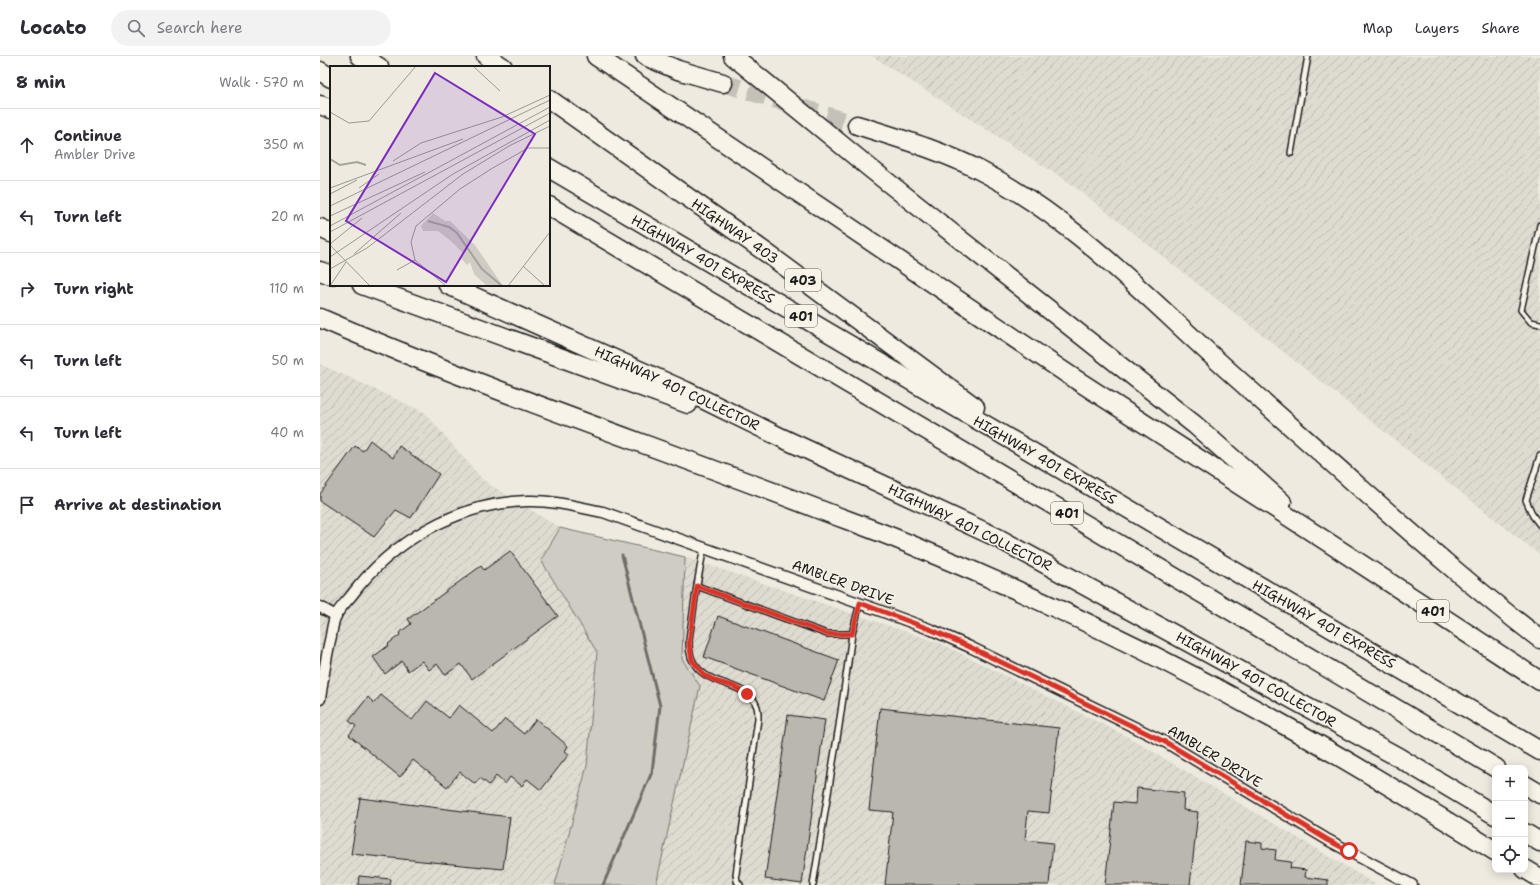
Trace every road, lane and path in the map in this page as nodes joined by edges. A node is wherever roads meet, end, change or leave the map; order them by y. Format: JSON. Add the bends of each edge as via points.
{"nodes":[{"id":1,"x":360,"y":56,"type":"edge"},
{"id":2,"x":486,"y":56,"type":"edge"},
{"id":3,"x":596,"y":56,"type":"edge"},
{"id":4,"x":644,"y":56,"type":"edge"},
{"id":5,"x":733,"y":56,"type":"edge"},
{"id":6,"x":1308,"y":56,"type":"edge"},
{"id":7,"x":376,"y":66,"type":"edge"},
{"id":8,"x":501,"y":66,"type":"edge"},
{"id":9,"x":320,"y":72,"type":"edge"},
{"id":10,"x":330,"y":77,"type":"edge"},
{"id":11,"x":723,"y":83,"type":"tunnel mouth"},
{"id":12,"x":550,"y":100,"type":"edge"},
{"id":13,"x":320,"y":105,"type":"edge"},
{"id":14,"x":330,"y":110,"type":"edge"},
{"id":15,"x":857,"y":125,"type":"tunnel mouth"},
{"id":16,"x":1291,"y":153,"type":"dead end"},
{"id":17,"x":550,"y":169,"type":"edge"},
{"id":18,"x":550,"y":207,"type":"edge"},
{"id":19,"x":550,"y":214,"type":"edge"},
{"id":20,"x":1540,"y":225,"type":"edge"},
{"id":21,"x":320,"y":228,"type":"edge"},
{"id":22,"x":330,"y":233,"type":"edge"},
{"id":23,"x":638,"y":258,"type":"junction"},
{"id":24,"x":320,"y":271,"type":"edge"},
{"id":25,"x":330,"y":275,"type":"edge"},
{"id":26,"x":365,"y":286,"type":"edge"},
{"id":27,"x":450,"y":286,"type":"edge"},
{"id":28,"x":320,"y":318,"type":"edge"},
{"id":29,"x":1540,"y":324,"type":"edge"},
{"id":30,"x":782,"y":438,"type":"junction"},
{"id":31,"x":1540,"y":456,"type":"edge"},
{"id":32,"x":1053,"y":465,"type":"junction"},
{"id":33,"x":1540,"y":525,"type":"edge"},
{"id":34,"x":1326,"y":541,"type":"junction"},
{"id":35,"x":704,"y":547,"type":"junction"},
{"id":36,"x":697,"y":586,"type":"junction"},
{"id":37,"x":860,"y":603,"type":"junction"},
{"id":38,"x":320,"y":607,"type":"edge"},
{"id":39,"x":336,"y":616,"type":"junction"},
{"id":40,"x":852,"y":634,"type":"junction"},
{"id":41,"x":1540,"y":639,"type":"edge"},
{"id":42,"x":1540,"y":681,"type":"edge"},
{"id":43,"x":320,"y":699,"type":"edge"},
{"id":44,"x":1540,"y":751,"type":"edge"},
{"id":45,"x":1492,"y":766,"type":"edge"},
{"id":46,"x":1528,"y":787,"type":"edge"},
{"id":47,"x":1540,"y":794,"type":"edge"},
{"id":48,"x":1492,"y":813,"type":"edge"},
{"id":49,"x":1528,"y":835,"type":"edge"},
{"id":50,"x":1540,"y":842,"type":"edge"},
{"id":51,"x":1492,"y":849,"type":"edge"},
{"id":52,"x":1528,"y":871,"type":"edge"},
{"id":53,"x":1540,"y":878,"type":"edge"},
{"id":54,"x":740,"y":885,"type":"edge"},
{"id":55,"x":813,"y":885,"type":"edge"},
{"id":56,"x":1412,"y":885,"type":"edge"}],
"edges":[{"from":1,"to":7,"type":"highway"},
{"from":2,"to":8,"type":"highway"},
{"from":3,"to":34,"type":"highway","number":"401","via":[[1068,375]]},
{"from":4,"to":11,"type":"highway","via":[[678,70]]},
{"from":5,"to":34,"type":"highway","via":[[871,169],[1195,425]]},
{"from":6,"to":16,"type":"lane"},
{"from":9,"to":10,"type":"highway"},
{"from":12,"to":32,"type":"highway","name":"HIGHWAY 403","number":"403","via":[[774,259]]},
{"from":13,"to":14,"type":"highway"},
{"from":15,"to":41,"type":"highway","via":[[933,149],[979,170],[1026,198],[1068,228],[1418,539]]},
{"from":17,"to":32,"type":"highway","name":"HIGHWAY 401 EXPRESS","number":"401"},
{"from":18,"to":23,"type":"highway","number":"401"},
{"from":19,"to":23,"type":"highway"},
{"from":20,"to":29,"type":"lane","via":[[1521,310],[1531,322]]},
{"from":21,"to":22,"type":"highway"},
{"from":23,"to":45,"type":"highway","number":"401"},
{"from":24,"to":25,"type":"highway"},
{"from":26,"to":30,"type":"highway"},
{"from":27,"to":30,"type":"highway","name":"HIGHWAY 401 COLLECTOR","via":[[686,391]]},
{"from":28,"to":51,"type":"highway","via":[[459,375],[918,548],[1033,597],[1276,720]]},
{"from":30,"to":48,"type":"highway","name":"HIGHWAY 401 COLLECTOR","via":[[996,537],[1398,757]]},
{"from":31,"to":33,"type":"lane","via":[[1526,500]]},
{"from":32,"to":44,"type":"highway","name":"HIGHWAY 401 EXPRESS","number":"401"},
{"from":34,"to":42,"type":"highway","number":"401"},
{"from":35,"to":36,"type":"lane"},
{"from":35,"to":37,"type":"street","name":"AMBLER DRIVE"},
{"from":35,"to":39,"type":"street","name":"AMBLER DRIVE","via":[[603,512],[569,505],[528,501],[483,508],[432,526],[403,544],[360,583]]},
{"from":36,"to":40,"type":"lane","via":[[827,634]]},
{"from":36,"to":54,"type":"lane","via":[[689,643],[692,660],[704,675],[747,694],[753,698],[757,707],[758,719],[736,874]]},
{"from":37,"to":40,"type":"lane"},
{"from":37,"to":56,"type":"street","name":"AMBLER DRIVE","via":[[970,647],[1167,743],[1328,840]]},
{"from":38,"to":39,"type":"street"},
{"from":39,"to":43,"type":"street","name":"AMBLER DRIVE","via":[[324,665]]},
{"from":40,"to":55,"type":"lane"},
{"from":46,"to":47,"type":"highway"},
{"from":49,"to":50,"type":"highway"},
{"from":52,"to":53,"type":"highway"}]}
